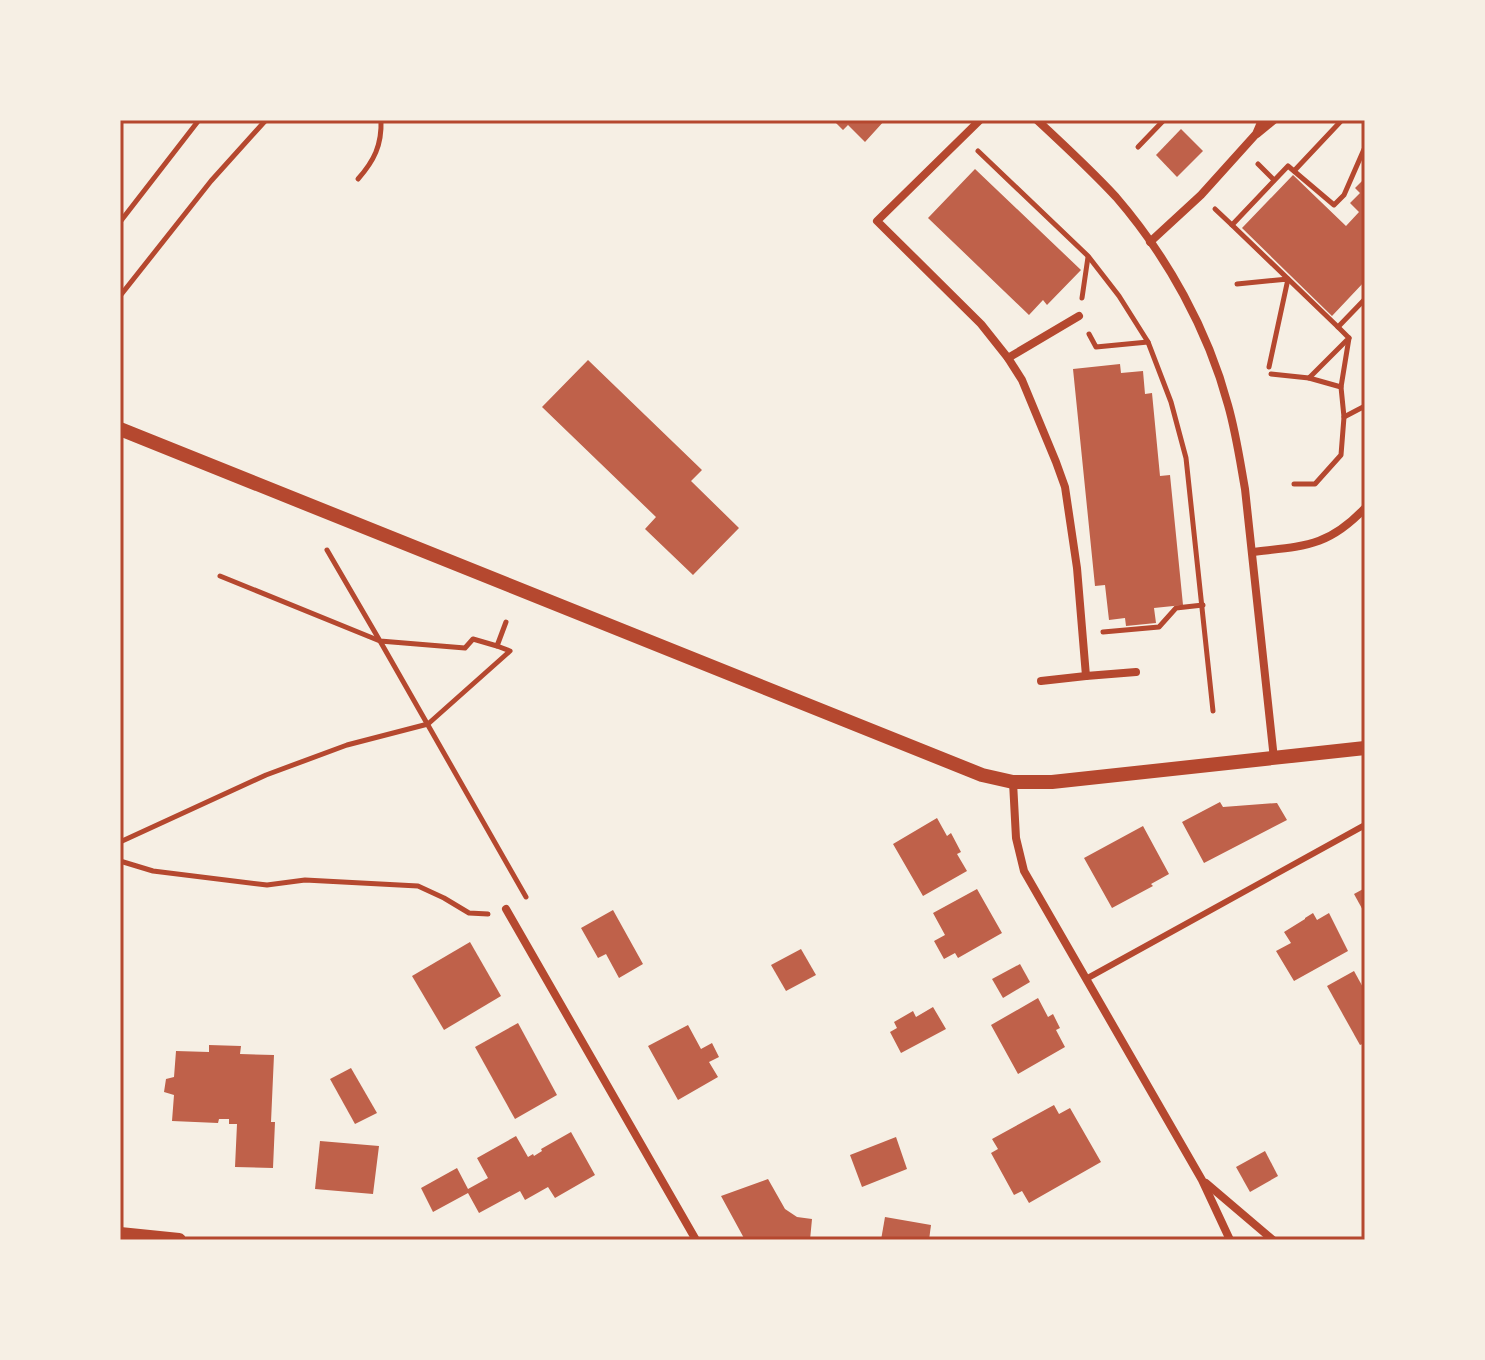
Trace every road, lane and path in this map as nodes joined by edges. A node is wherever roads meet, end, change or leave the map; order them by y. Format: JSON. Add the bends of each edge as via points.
{"nodes":[{"id":1,"x":199,"y":120,"type":"edge"},
{"id":2,"x":266,"y":120,"type":"edge"},
{"id":3,"x":381,"y":120,"type":"edge"},
{"id":4,"x":980,"y":120,"type":"edge"},
{"id":5,"x":1037,"y":120,"type":"edge"},
{"id":6,"x":1164,"y":120,"type":"edge"},
{"id":7,"x":1262,"y":120,"type":"edge"},
{"id":8,"x":1274,"y":120,"type":"edge"},
{"id":9,"x":1342,"y":120,"type":"edge"},
{"id":10,"x":1256,"y":134,"type":"junction"},
{"id":11,"x":963,"y":137,"type":"junction"},
{"id":12,"x":1138,"y":147,"type":"dead end"},
{"id":13,"x":1365,"y":147,"type":"edge"},
{"id":14,"x":1294,"y":171,"type":"junction"},
{"id":15,"x":358,"y":179,"type":"dead end"},
{"id":16,"x":120,"y":222,"type":"edge"},
{"id":17,"x":1150,"y":242,"type":"junction"},
{"id":18,"x":1288,"y":279,"type":"junction"},
{"id":19,"x":1237,"y":284,"type":"dead end"},
{"id":20,"x":120,"y":296,"type":"edge"},
{"id":21,"x":1365,"y":299,"type":"edge"},
{"id":22,"x":1079,"y":316,"type":"dead end"},
{"id":23,"x":1338,"y":327,"type":"junction"},
{"id":24,"x":1349,"y":338,"type":"junction"},
{"id":25,"x":1008,"y":358,"type":"junction"},
{"id":26,"x":1309,"y":378,"type":"junction"},
{"id":27,"x":1341,"y":387,"type":"junction"},
{"id":28,"x":1365,"y":406,"type":"edge"},
{"id":29,"x":1344,"y":417,"type":"junction"},
{"id":30,"x":120,"y":429,"type":"edge"},
{"id":31,"x":1294,"y":484,"type":"dead end"},
{"id":32,"x":1365,"y":508,"type":"edge"},
{"id":33,"x":327,"y":550,"type":"dead end"},
{"id":34,"x":1252,"y":552,"type":"junction"},
{"id":35,"x":220,"y":576,"type":"dead end"},
{"id":36,"x":1203,"y":605,"type":"junction"},
{"id":37,"x":506,"y":622,"type":"dead end"},
{"id":38,"x":1083,"y":634,"type":"junction"},
{"id":39,"x":380,"y":641,"type":"junction"},
{"id":40,"x":497,"y":646,"type":"junction"},
{"id":41,"x":1136,"y":672,"type":"dead end"},
{"id":42,"x":1086,"y":676,"type":"junction"},
{"id":43,"x":1041,"y":681,"type":"dead end"},
{"id":44,"x":1213,"y":711,"type":"dead end"},
{"id":45,"x":428,"y":724,"type":"junction"},
{"id":46,"x":1365,"y":748,"type":"edge"},
{"id":47,"x":1274,"y":759,"type":"junction"},
{"id":48,"x":1013,"y":782,"type":"junction"},
{"id":49,"x":1365,"y":825,"type":"edge"},
{"id":50,"x":120,"y":842,"type":"edge"},
{"id":51,"x":120,"y":861,"type":"edge"},
{"id":52,"x":527,"y":898,"type":"dead end"},
{"id":53,"x":506,"y":909,"type":"dead end"},
{"id":54,"x":489,"y":915,"type":"dead end"},
{"id":55,"x":1086,"y":979,"type":"junction"},
{"id":56,"x":1202,"y":1180,"type":"junction"},
{"id":57,"x":120,"y":1234,"type":"edge"},
{"id":58,"x":179,"y":1240,"type":"edge"},
{"id":59,"x":696,"y":1240,"type":"edge"},
{"id":60,"x":1230,"y":1240,"type":"edge"},
{"id":61,"x":1273,"y":1240,"type":"edge"}],
"edges":[{"from":1,"to":16,"type":"path"},
{"from":2,"to":20,"type":"path"},
{"from":3,"to":15,"type":"path","via":[[381,138]]},
{"from":4,"to":11,"type":"street"},
{"from":5,"to":17,"type":"street","via":[[1115,196]]},
{"from":6,"to":12,"type":"path"},
{"from":7,"to":10,"type":"street"},
{"from":8,"to":10,"type":"street"},
{"from":9,"to":14,"type":"path"},
{"from":10,"to":17,"type":"street","via":[[1191,207]]},
{"from":11,"to":25,"type":"street","via":[[877,221]]},
{"from":11,"to":36,"type":"path","via":[[1088,256],[1148,342],[1186,458]]},
{"from":13,"to":14,"type":"path","via":[[1344,195],[1334,205]]},
{"from":14,"to":18,"type":"path","via":[[1288,166],[1232,225]]},
{"from":17,"to":34,"type":"street","via":[[1199,327],[1228,404]]},
{"from":18,"to":19,"type":"path"},
{"from":18,"to":23,"type":"path"},
{"from":18,"to":26,"type":"path","via":[[1270,371]]},
{"from":21,"to":23,"type":"path"},
{"from":22,"to":25,"type":"street"},
{"from":23,"to":24,"type":"path"},
{"from":24,"to":26,"type":"path"},
{"from":24,"to":27,"type":"path"},
{"from":25,"to":38,"type":"street","via":[[1065,487]]},
{"from":26,"to":27,"type":"path"},
{"from":27,"to":29,"type":"path"},
{"from":28,"to":29,"type":"path"},
{"from":29,"to":31,"type":"path","via":[[1341,455],[1315,484]]},
{"from":30,"to":48,"type":"street","via":[[947,763]]},
{"from":32,"to":34,"type":"street","via":[[1327,539]]},
{"from":33,"to":39,"type":"path"},
{"from":34,"to":47,"type":"street"},
{"from":35,"to":39,"type":"path"},
{"from":36,"to":38,"type":"path","via":[[1176,608],[1159,627]]},
{"from":36,"to":44,"type":"path"},
{"from":37,"to":40,"type":"path"},
{"from":38,"to":42,"type":"street"},
{"from":39,"to":40,"type":"path","via":[[465,648],[473,639]]},
{"from":39,"to":45,"type":"path"},
{"from":40,"to":45,"type":"path","via":[[510,651]]},
{"from":41,"to":42,"type":"street"},
{"from":42,"to":43,"type":"street"},
{"from":45,"to":50,"type":"path","via":[[347,745],[266,775]]},
{"from":45,"to":52,"type":"path"},
{"from":46,"to":47,"type":"street"},
{"from":47,"to":48,"type":"street"},
{"from":48,"to":55,"type":"street","via":[[1024,871]]},
{"from":49,"to":55,"type":"lane"},
{"from":51,"to":54,"type":"path","via":[[153,871],[267,885],[305,880],[418,886],[469,913]]},
{"from":53,"to":59,"type":"street"},
{"from":55,"to":56,"type":"street"},
{"from":56,"to":60,"type":"street"},
{"from":56,"to":61,"type":"street"},
{"from":57,"to":58,"type":"street"}]}
